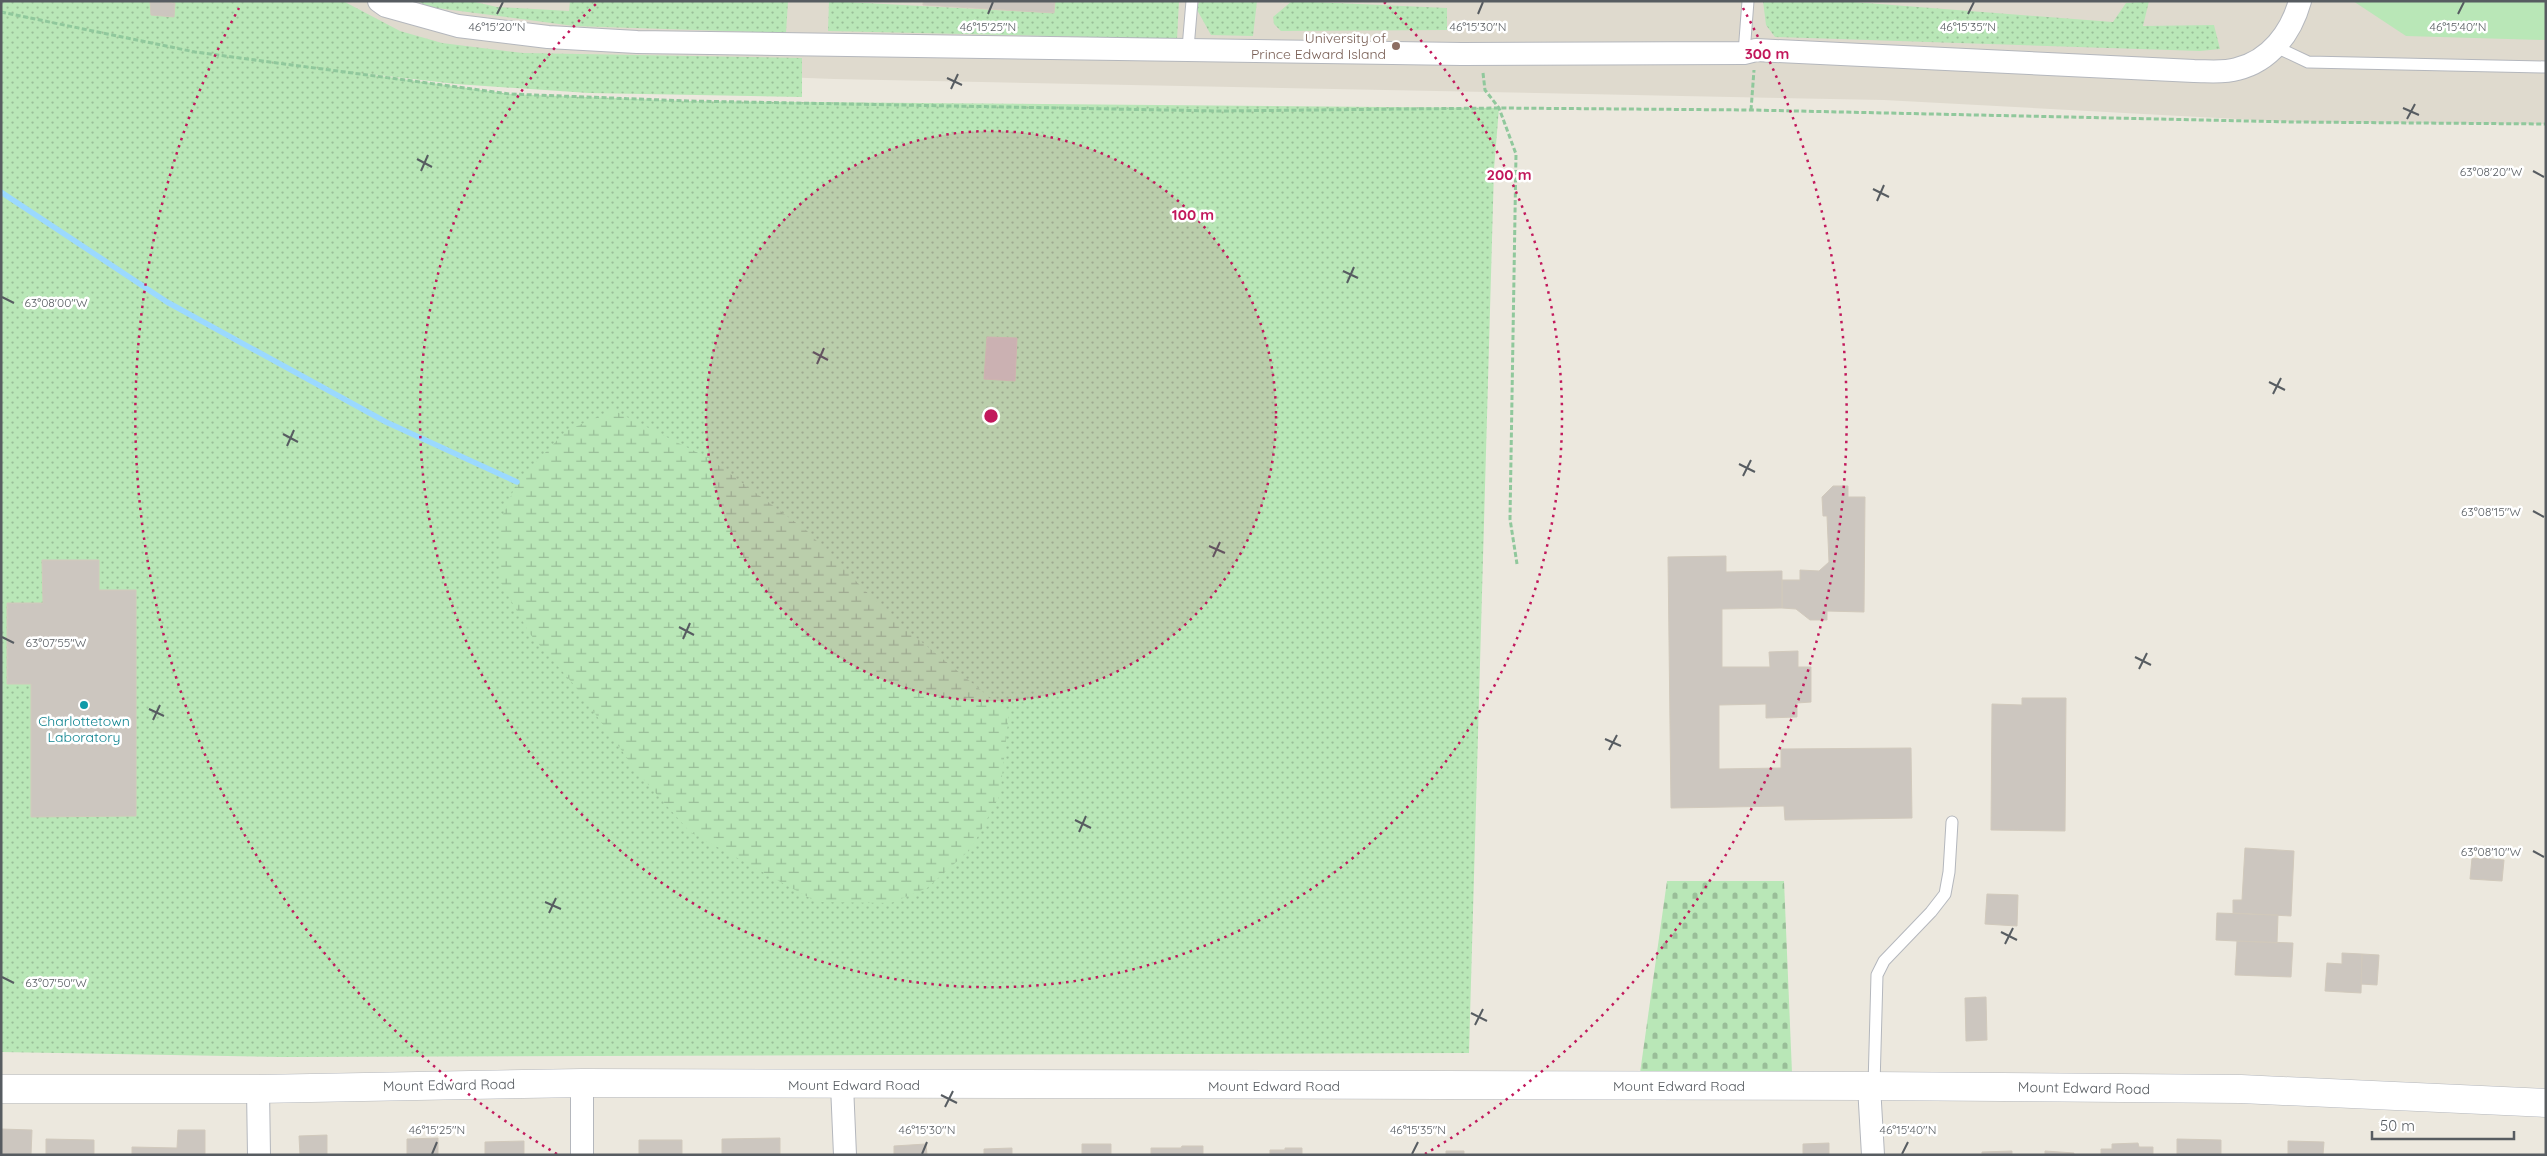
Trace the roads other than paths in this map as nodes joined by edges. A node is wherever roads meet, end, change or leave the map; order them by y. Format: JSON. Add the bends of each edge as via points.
{"nodes":[{"id":1,"x":379,"y":1,"type":"edge"},
{"id":2,"x":1192,"y":1,"type":"edge"},
{"id":3,"x":1748,"y":1,"type":"edge"},
{"id":4,"x":2300,"y":1,"type":"edge"},
{"id":5,"x":2276,"y":47,"type":"junction"},
{"id":6,"x":1188,"y":48,"type":"junction"},
{"id":7,"x":1749,"y":58,"type":"junction"},
{"id":8,"x":2546,"y":67,"type":"edge"},
{"id":9,"x":1952,"y":822,"type":"dead end"},
{"id":10,"x":582,"y":1083,"type":"junction"},
{"id":11,"x":842,"y":1085,"type":"junction"},
{"id":12,"x":1871,"y":1086,"type":"junction"},
{"id":13,"x":258,"y":1088,"type":"junction"},
{"id":14,"x":1,"y":1089,"type":"edge"},
{"id":15,"x":2546,"y":1103,"type":"edge"},
{"id":16,"x":259,"y":1155,"type":"edge"},
{"id":17,"x":582,"y":1155,"type":"edge"},
{"id":18,"x":845,"y":1155,"type":"edge"},
{"id":19,"x":1873,"y":1155,"type":"edge"}],
"edges":[{"from":1,"to":6,"type":"street","via":[[386,6],[458,26],[637,42]]},
{"from":2,"to":6,"type":"lane"},
{"from":3,"to":7,"type":"lane"},
{"from":4,"to":5,"type":"street","via":[[2295,20]]},
{"from":5,"to":7,"type":"street","via":[[2260,60],[2236,70],[2194,71],[1756,50]]},
{"from":5,"to":8,"type":"lane","via":[[2308,62]]},
{"from":6,"to":7,"type":"street"},
{"from":9,"to":12,"type":"lane","via":[[1945,894],[1884,961],[1877,975]]},
{"from":10,"to":11,"type":"street","name":"Mount Edward Road"},
{"from":10,"to":13,"type":"street","name":"Mount Edward Road"},
{"from":10,"to":17,"type":"street"},
{"from":11,"to":12,"type":"street","name":"Mount Edward Road"},
{"from":11,"to":18,"type":"street"},
{"from":12,"to":15,"type":"street","name":"Mount Edward Road","via":[[2241,1089]]},
{"from":12,"to":19,"type":"street"},
{"from":13,"to":14,"type":"street","name":"Mount Edward Road"},
{"from":13,"to":16,"type":"street"}]}
